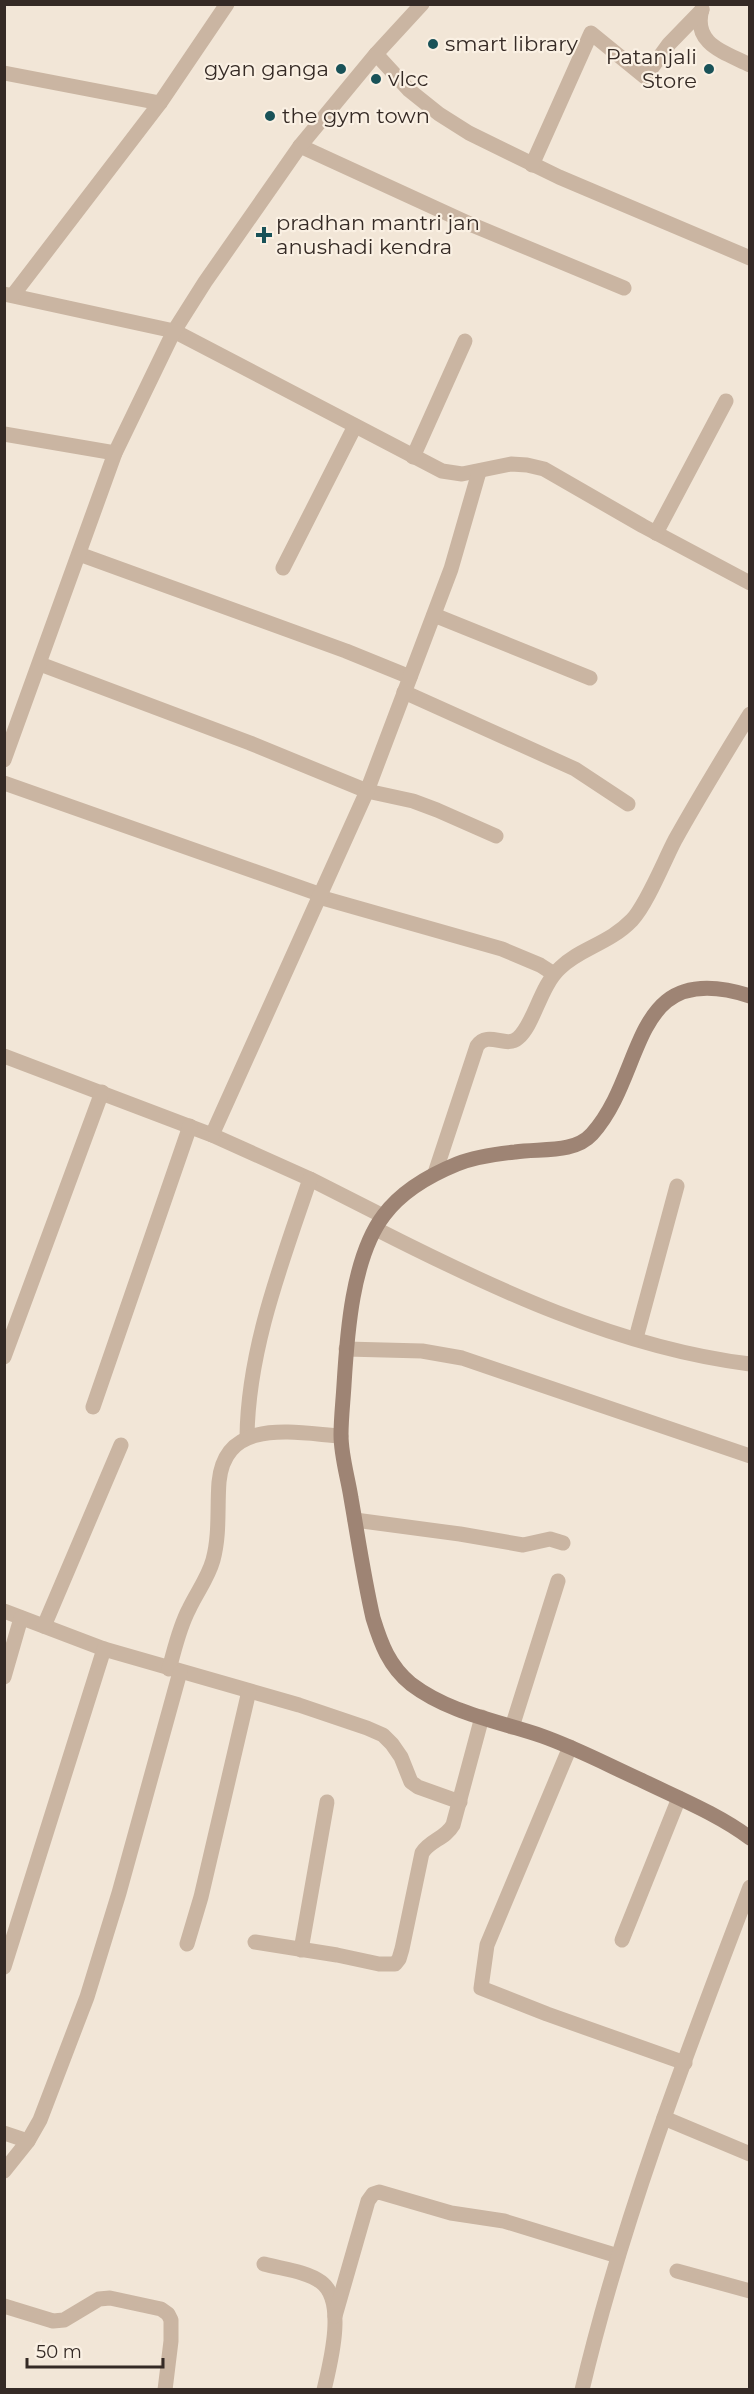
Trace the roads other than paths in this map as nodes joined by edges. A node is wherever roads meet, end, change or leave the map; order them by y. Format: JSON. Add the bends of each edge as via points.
{"nodes":[{"id":1,"x":227,"y":4,"type":"edge"},
{"id":2,"x":422,"y":4,"type":"edge"},
{"id":3,"x":703,"y":7,"type":"edge"},
{"id":4,"x":376,"y":54,"type":"junction"},
{"id":5,"x":750,"y":65,"type":"edge"},
{"id":6,"x":4,"y":73,"type":"edge"},
{"id":7,"x":159,"y":103,"type":"junction"},
{"id":8,"x":300,"y":146,"type":"junction"},
{"id":9,"x":532,"y":165,"type":"junction"},
{"id":10,"x":750,"y":258,"type":"edge"},
{"id":11,"x":624,"y":288,"type":"dead end"},
{"id":12,"x":9,"y":295,"type":"edge"},
{"id":13,"x":174,"y":331,"type":"junction"},
{"id":14,"x":465,"y":340,"type":"dead end"},
{"id":15,"x":726,"y":401,"type":"dead end"},
{"id":16,"x":355,"y":426,"type":"junction"},
{"id":17,"x":4,"y":434,"type":"edge"},
{"id":18,"x":115,"y":453,"type":"junction"},
{"id":19,"x":413,"y":457,"type":"junction"},
{"id":20,"x":479,"y":472,"type":"junction"},
{"id":21,"x":656,"y":533,"type":"junction"},
{"id":22,"x":79,"y":554,"type":"junction"},
{"id":23,"x":283,"y":568,"type":"dead end"},
{"id":24,"x":750,"y":583,"type":"edge"},
{"id":25,"x":434,"y":615,"type":"junction"},
{"id":26,"x":40,"y":664,"type":"junction"},
{"id":27,"x":590,"y":678,"type":"dead end"},
{"id":28,"x":407,"y":685,"type":"junction"},
{"id":29,"x":750,"y":714,"type":"edge"},
{"id":30,"x":4,"y":760,"type":"edge"},
{"id":31,"x":4,"y":783,"type":"edge"},
{"id":32,"x":367,"y":791,"type":"junction"},
{"id":33,"x":628,"y":804,"type":"dead end"},
{"id":34,"x":496,"y":836,"type":"dead end"},
{"id":35,"x":319,"y":897,"type":"junction"},
{"id":36,"x":554,"y":974,"type":"junction"},
{"id":37,"x":750,"y":996,"type":"edge"},
{"id":38,"x":4,"y":1056,"type":"edge"},
{"id":39,"x":102,"y":1092,"type":"junction"},
{"id":40,"x":190,"y":1126,"type":"junction"},
{"id":41,"x":212,"y":1135,"type":"junction"},
{"id":42,"x":435,"y":1173,"type":"junction"},
{"id":43,"x":310,"y":1179,"type":"junction"},
{"id":44,"x":677,"y":1186,"type":"dead end"},
{"id":45,"x":380,"y":1222,"type":"junction"},
{"id":46,"x":636,"y":1338,"type":"junction"},
{"id":47,"x":346,"y":1349,"type":"junction"},
{"id":48,"x":4,"y":1357,"type":"edge"},
{"id":49,"x":750,"y":1364,"type":"edge"},
{"id":50,"x":93,"y":1407,"type":"dead end"},
{"id":51,"x":341,"y":1436,"type":"junction"},
{"id":52,"x":247,"y":1437,"type":"junction"},
{"id":53,"x":121,"y":1445,"type":"dead end"},
{"id":54,"x":750,"y":1456,"type":"edge"},
{"id":55,"x":355,"y":1520,"type":"junction"},
{"id":56,"x":563,"y":1543,"type":"dead end"},
{"id":57,"x":558,"y":1581,"type":"dead end"},
{"id":58,"x":4,"y":1611,"type":"edge"},
{"id":59,"x":21,"y":1618,"type":"junction"},
{"id":60,"x":44,"y":1626,"type":"junction"},
{"id":61,"x":104,"y":1649,"type":"junction"},
{"id":62,"x":174,"y":1671,"type":"junction"},
{"id":63,"x":4,"y":1677,"type":"edge"},
{"id":64,"x":249,"y":1691,"type":"junction"},
{"id":65,"x":482,"y":1717,"type":"junction"},
{"id":66,"x":512,"y":1727,"type":"junction"},
{"id":67,"x":570,"y":1747,"type":"junction"},
{"id":68,"x":679,"y":1798,"type":"junction"},
{"id":69,"x":327,"y":1802,"type":"dead end"},
{"id":70,"x":459,"y":1802,"type":"junction"},
{"id":71,"x":750,"y":1838,"type":"edge"},
{"id":72,"x":750,"y":1887,"type":"edge"},
{"id":73,"x":622,"y":1940,"type":"dead end"},
{"id":74,"x":255,"y":1942,"type":"dead end"},
{"id":75,"x":187,"y":1944,"type":"dead end"},
{"id":76,"x":301,"y":1950,"type":"junction"},
{"id":77,"x":4,"y":1967,"type":"edge"},
{"id":78,"x":685,"y":2063,"type":"junction"},
{"id":79,"x":664,"y":2118,"type":"junction"},
{"id":80,"x":4,"y":2133,"type":"edge"},
{"id":81,"x":28,"y":2141,"type":"junction"},
{"id":82,"x":749,"y":2152,"type":"edge"},
{"id":83,"x":4,"y":2170,"type":"edge"},
{"id":84,"x":618,"y":2256,"type":"junction"},
{"id":85,"x":264,"y":2264,"type":"dead end"},
{"id":86,"x":677,"y":2271,"type":"dead end"},
{"id":87,"x":750,"y":2291,"type":"edge"},
{"id":88,"x":4,"y":2306,"type":"edge"},
{"id":89,"x":335,"y":2316,"type":"junction"},
{"id":90,"x":165,"y":2390,"type":"edge"},
{"id":91,"x":324,"y":2390,"type":"edge"},
{"id":92,"x":582,"y":2390,"type":"edge"}],
"edges":[{"from":1,"to":7,"type":"street"},
{"from":2,"to":4,"type":"street"},
{"from":3,"to":5,"type":"street","via":[[699,31],[704,38]]},
{"from":3,"to":9,"type":"street","via":[[645,77],[591,33]]},
{"from":4,"to":8,"type":"street"},
{"from":4,"to":9,"type":"street","via":[[409,90],[439,114]]},
{"from":6,"to":7,"type":"street"},
{"from":7,"to":12,"type":"street"},
{"from":8,"to":11,"type":"street","via":[[470,224]]},
{"from":8,"to":13,"type":"street"},
{"from":9,"to":10,"type":"street"},
{"from":12,"to":13,"type":"street"},
{"from":13,"to":16,"type":"street"},
{"from":13,"to":18,"type":"street"},
{"from":14,"to":19,"type":"street"},
{"from":15,"to":21,"type":"street"},
{"from":16,"to":19,"type":"street"},
{"from":16,"to":23,"type":"street"},
{"from":17,"to":18,"type":"street"},
{"from":18,"to":22,"type":"street"},
{"from":19,"to":20,"type":"street","via":[[442,471]]},
{"from":20,"to":21,"type":"street","via":[[511,464],[544,470]]},
{"from":20,"to":25,"type":"street"},
{"from":21,"to":24,"type":"street"},
{"from":22,"to":26,"type":"street"},
{"from":22,"to":28,"type":"street","via":[[346,651]]},
{"from":25,"to":27,"type":"street"},
{"from":25,"to":28,"type":"street"},
{"from":26,"to":30,"type":"street"},
{"from":26,"to":32,"type":"street"},
{"from":28,"to":32,"type":"street"},
{"from":28,"to":33,"type":"street","via":[[575,769]]},
{"from":29,"to":36,"type":"street","via":[[634,918],[614,936]]},
{"from":31,"to":35,"type":"street"},
{"from":32,"to":34,"type":"street","via":[[421,804]]},
{"from":32,"to":35,"type":"street"},
{"from":35,"to":36,"type":"street","via":[[502,949]]},
{"from":35,"to":41,"type":"street"},
{"from":36,"to":42,"type":"street","via":[[517,1039],[486,1039],[477,1046]]},
{"from":37,"to":42,"type":"street","via":[[705,987],[682,992],[663,1004],[639,1041],[605,1119],[576,1145],[466,1161]]},
{"from":38,"to":39,"type":"street"},
{"from":39,"to":40,"type":"street"},
{"from":39,"to":48,"type":"street"},
{"from":40,"to":41,"type":"street"},
{"from":40,"to":50,"type":"street"},
{"from":41,"to":43,"type":"street"},
{"from":42,"to":45,"type":"street","via":[[402,1196]]},
{"from":43,"to":45,"type":"street"},
{"from":43,"to":52,"type":"street","via":[[255,1362]]},
{"from":44,"to":46,"type":"street"},
{"from":45,"to":46,"type":"street","via":[[470,1277]]},
{"from":45,"to":47,"type":"street","via":[[363,1258],[351,1304]]},
{"from":46,"to":49,"type":"street"},
{"from":47,"to":51,"type":"street"},
{"from":47,"to":54,"type":"street","via":[[422,1351],[462,1358]]},
{"from":51,"to":52,"type":"street","via":[[288,1432]]},
{"from":51,"to":55,"type":"street"},
{"from":52,"to":62,"type":"street","via":[[236,1443],[222,1466],[213,1559],[180,1628]]},
{"from":53,"to":60,"type":"street"},
{"from":55,"to":56,"type":"street","via":[[523,1545],[550,1539]]},
{"from":55,"to":65,"type":"street","via":[[373,1618],[392,1665],[411,1684],[435,1699]]},
{"from":57,"to":66,"type":"street"},
{"from":58,"to":59,"type":"street"},
{"from":59,"to":60,"type":"street"},
{"from":59,"to":63,"type":"street"},
{"from":60,"to":61,"type":"street"},
{"from":61,"to":62,"type":"street"},
{"from":61,"to":77,"type":"street"},
{"from":62,"to":64,"type":"street"},
{"from":62,"to":81,"type":"street","via":[[99,1964],[40,2120]]},
{"from":64,"to":70,"type":"street","via":[[342,1719],[383,1736],[401,1757],[411,1782]]},
{"from":64,"to":75,"type":"street"},
{"from":65,"to":66,"type":"street"},
{"from":65,"to":70,"type":"street"},
{"from":66,"to":67,"type":"street"},
{"from":67,"to":68,"type":"street"},
{"from":67,"to":78,"type":"street","via":[[487,1945],[481,1989]]},
{"from":68,"to":71,"type":"street"},
{"from":68,"to":73,"type":"street"},
{"from":69,"to":76,"type":"street"},
{"from":70,"to":76,"type":"street","via":[[449,1832],[427,1844],[422,1853],[402,1949],[395,1964]]},
{"from":72,"to":78,"type":"street"},
{"from":74,"to":76,"type":"street"},
{"from":78,"to":79,"type":"street"},
{"from":79,"to":82,"type":"street"},
{"from":79,"to":84,"type":"street"},
{"from":80,"to":81,"type":"street"},
{"from":81,"to":83,"type":"street"},
{"from":84,"to":89,"type":"street","via":[[504,2221],[452,2213],[379,2192],[368,2201]]},
{"from":84,"to":92,"type":"street"},
{"from":85,"to":89,"type":"street","via":[[323,2283]]},
{"from":86,"to":87,"type":"street"},
{"from":88,"to":90,"type":"street","via":[[53,2321],[64,2320],[99,2299],[161,2309],[168,2314],[171,2329]]},
{"from":89,"to":91,"type":"street"}]}
